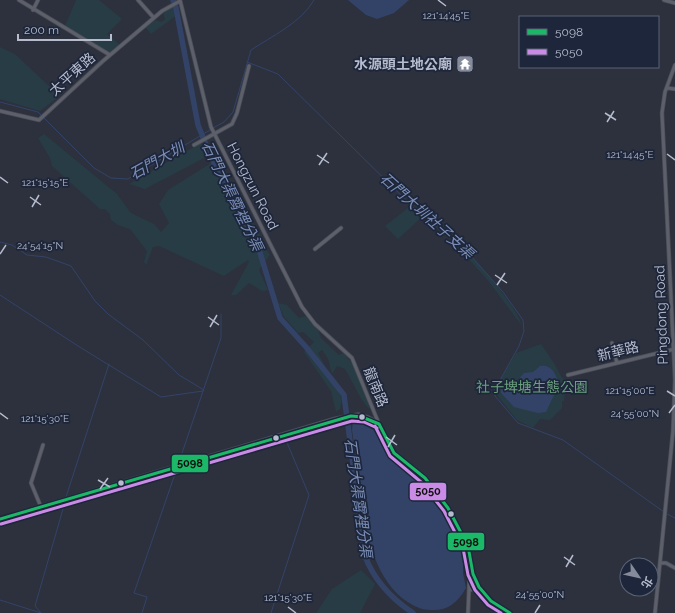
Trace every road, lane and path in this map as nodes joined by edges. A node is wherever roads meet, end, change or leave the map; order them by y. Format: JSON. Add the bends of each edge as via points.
{"nodes":[{"id":1,"x":19,"y":0,"type":"edge"},
{"id":2,"x":38,"y":0,"type":"edge"},
{"id":3,"x":138,"y":0,"type":"edge"},
{"id":4,"x":664,"y":0,"type":"edge"},
{"id":5,"x":179,"y":1,"type":"edge"},
{"id":6,"x":675,"y":3,"type":"edge"},
{"id":7,"x":33,"y":10,"type":"junction"},
{"id":8,"x":154,"y":18,"type":"junction"},
{"id":9,"x":110,"y":55,"type":"junction"},
{"id":10,"x":675,"y":65,"type":"edge"},
{"id":11,"x":249,"y":66,"type":"dead end"},
{"id":12,"x":667,"y":88,"type":"junction"},
{"id":13,"x":675,"y":89,"type":"edge"},
{"id":14,"x":0,"y":111,"type":"edge"},
{"id":15,"x":212,"y":131,"type":"junction"},
{"id":16,"x":194,"y":144,"type":"dead end"},
{"id":17,"x":342,"y":228,"type":"dead end"},
{"id":18,"x":315,"y":249,"type":"dead end"},
{"id":19,"x":670,"y":277,"type":"junction"},
{"id":20,"x":675,"y":277,"type":"edge"},
{"id":21,"x":612,"y":343,"type":"dead end"},
{"id":22,"x":674,"y":349,"type":"edge"},
{"id":23,"x":352,"y":358,"type":"joint"},
{"id":24,"x":617,"y":363,"type":"junction"},
{"id":25,"x":568,"y":375,"type":"dead end"},
{"id":26,"x":675,"y":406,"type":"edge"},
{"id":27,"x":379,"y":424,"type":"junction"},
{"id":28,"x":44,"y":445,"type":"dead end"},
{"id":29,"x":41,"y":507,"type":"junction"},
{"id":30,"x":0,"y":519,"type":"edge"},
{"id":31,"x":471,"y":561,"type":"junction"},
{"id":32,"x":660,"y":563,"type":"junction"},
{"id":33,"x":675,"y":568,"type":"edge"},
{"id":34,"x":470,"y":589,"type":"junction"},
{"id":35,"x":486,"y":596,"type":"junction"},
{"id":36,"x":468,"y":613,"type":"edge"},
{"id":37,"x":510,"y":613,"type":"edge"},
{"id":38,"x":655,"y":613,"type":"edge"}],
"edges":[{"from":1,"to":7,"type":"street"},
{"from":2,"to":7,"type":"street"},
{"from":3,"to":8,"type":"street"},
{"from":4,"to":6,"type":"street"},
{"from":5,"to":8,"type":"street","name":"太平東路"},
{"from":5,"to":15,"type":"street","name":"Hongzun Road"},
{"from":7,"to":9,"type":"street"},
{"from":8,"to":9,"type":"street","name":"太平東路"},
{"from":9,"to":14,"type":"street","name":"太平東路","via":[[40,119]]},
{"from":10,"to":12,"type":"street","name":"Pingdong Road"},
{"from":11,"to":15,"type":"street","via":[[232,124]]},
{"from":12,"to":13,"type":"street"},
{"from":12,"to":19,"type":"street","name":"Pingdong Road","via":[[662,113]]},
{"from":15,"to":16,"type":"street"},
{"from":15,"to":23,"type":"street","name":"Hongzun Road","via":[[302,307],[315,324]]},
{"from":17,"to":18,"type":"street"},
{"from":19,"to":20,"type":"street"},
{"from":19,"to":22,"type":"street","name":"Pingdong Road"},
{"from":21,"to":24,"type":"street"},
{"from":22,"to":24,"type":"street","name":"新華路"},
{"from":22,"to":26,"type":"street","name":"Pingdong Road"},
{"from":23,"to":27,"type":"street","name":"龍南路"},
{"from":24,"to":25,"type":"street","name":"新華路"},
{"from":26,"to":32,"type":"street","name":"Pingdong Road"},
{"from":27,"to":29,"type":"main road","via":[[358,415],[349,416]]},
{"from":27,"to":31,"type":"main road","via":[[394,452],[425,478],[448,508],[465,538]]},
{"from":28,"to":29,"type":"street","via":[[31,483]]},
{"from":29,"to":30,"type":"main road"},
{"from":31,"to":34,"type":"street"},
{"from":31,"to":35,"type":"main road","via":[[476,580]]},
{"from":32,"to":33,"type":"street"},
{"from":32,"to":38,"type":"street","name":"Pingdong Road"},
{"from":34,"to":35,"type":"street"},
{"from":34,"to":36,"type":"street"},
{"from":35,"to":37,"type":"main road"}]}
